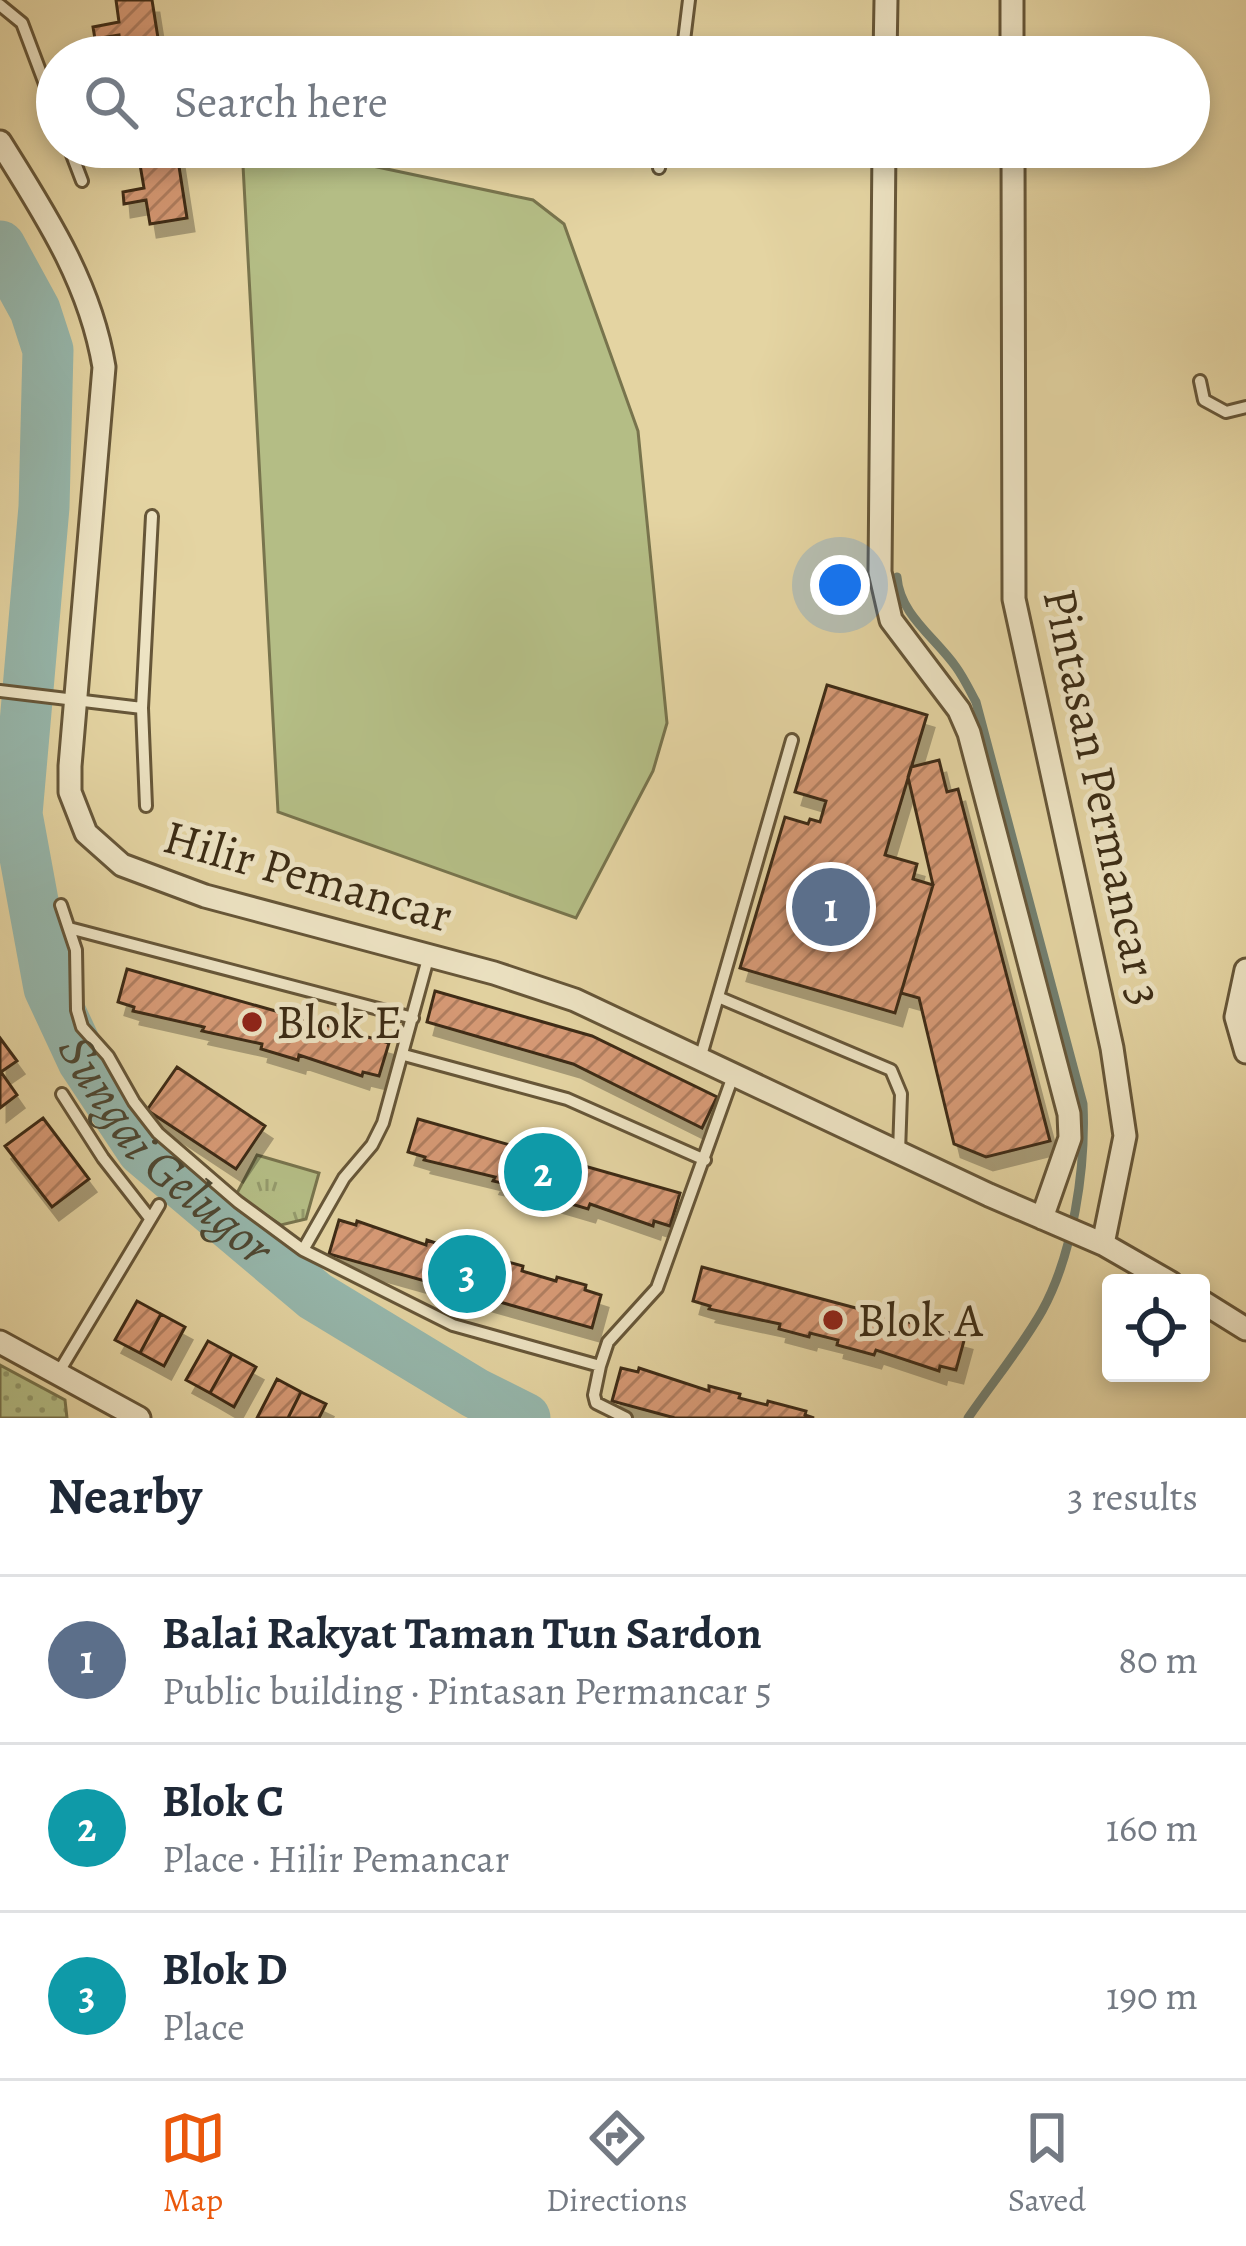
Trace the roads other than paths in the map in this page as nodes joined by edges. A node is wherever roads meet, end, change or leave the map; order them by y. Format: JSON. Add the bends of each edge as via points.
{"nodes":[{"id":1,"x":688,"y":0,"type":"edge"},
{"id":2,"x":886,"y":0,"type":"edge"},
{"id":3,"x":1012,"y":0,"type":"edge"},
{"id":4,"x":0,"y":5,"type":"edge"},
{"id":5,"x":684,"y":36,"type":"edge"},
{"id":6,"x":885,"y":36,"type":"edge"},
{"id":7,"x":1012,"y":36,"type":"edge"},
{"id":8,"x":36,"y":60,"type":"edge"},
{"id":9,"x":0,"y":142,"type":"edge"},
{"id":10,"x":77,"y":168,"type":"edge"},
{"id":11,"x":884,"y":168,"type":"edge"},
{"id":12,"x":1012,"y":168,"type":"edge"},
{"id":13,"x":82,"y":182,"type":"dead end"},
{"id":14,"x":1200,"y":381,"type":"dead end"},
{"id":15,"x":1246,"y":407,"type":"edge"},
{"id":16,"x":152,"y":516,"type":"dead end"},
{"id":17,"x":0,"y":691,"type":"edge"},
{"id":18,"x":65,"y":699,"type":"junction"},
{"id":19,"x":142,"y":708,"type":"junction"},
{"id":20,"x":793,"y":740,"type":"dead end"},
{"id":21,"x":146,"y":806,"type":"dead end"},
{"id":22,"x":61,"y":905,"type":"dead end"},
{"id":23,"x":69,"y":928,"type":"junction"},
{"id":24,"x":429,"y":955,"type":"junction"},
{"id":25,"x":1246,"y":970,"type":"edge"},
{"id":26,"x":718,"y":997,"type":"junction"},
{"id":27,"x":413,"y":1018,"type":"junction"},
{"id":28,"x":1246,"y":1052,"type":"edge"},
{"id":29,"x":404,"y":1055,"type":"junction"},
{"id":30,"x":700,"y":1059,"type":"junction"},
{"id":31,"x":733,"y":1076,"type":"junction"},
{"id":32,"x":62,"y":1094,"type":"dead end"},
{"id":33,"x":899,"y":1152,"type":"junction"},
{"id":34,"x":705,"y":1160,"type":"junction"},
{"id":35,"x":159,"y":1205,"type":"dead end"},
{"id":36,"x":149,"y":1217,"type":"junction"},
{"id":37,"x":1050,"y":1221,"type":"junction"},
{"id":38,"x":1093,"y":1240,"type":"junction"},
{"id":39,"x":303,"y":1250,"type":"junction"},
{"id":40,"x":1155,"y":1274,"type":"edge"},
{"id":41,"x":1210,"y":1307,"type":"edge"},
{"id":42,"x":1246,"y":1329,"type":"edge"},
{"id":43,"x":0,"y":1342,"type":"edge"},
{"id":44,"x":600,"y":1366,"type":"junction"},
{"id":45,"x":57,"y":1376,"type":"junction"},
{"id":46,"x":139,"y":1418,"type":"edge"},
{"id":47,"x":626,"y":1418,"type":"edge"}],
"edges":[{"from":1,"to":5,"type":"lane"},
{"from":2,"to":6,"type":"street"},
{"from":3,"to":7,"type":"street"},
{"from":4,"to":8,"type":"lane","via":[[22,23]]},
{"from":9,"to":18,"type":"street","name":"Hilir Pemancar","via":[[71,260],[104,368]]},
{"from":10,"to":13,"type":"lane"},
{"from":11,"to":37,"type":"street","via":[[884,601],[969,733],[1069,1114]]},
{"from":12,"to":38,"type":"street","name":"Pintasan Permancar 3","via":[[1014,599],[1125,1136]]},
{"from":14,"to":15,"type":"lane","via":[[1204,400],[1226,412]]},
{"from":16,"to":19,"type":"lane"},
{"from":17,"to":18,"type":"lane"},
{"from":18,"to":19,"type":"lane"},
{"from":18,"to":24,"type":"street","name":"Hilir Pemancar","via":[[70,792],[86,833],[122,866]]},
{"from":19,"to":21,"type":"lane"},
{"from":20,"to":26,"type":"lane"},
{"from":22,"to":23,"type":"lane"},
{"from":23,"to":27,"type":"lane"},
{"from":23,"to":39,"type":"lane","via":[[82,1027],[134,1102],[158,1133]]},
{"from":24,"to":27,"type":"lane"},
{"from":24,"to":30,"type":"street","name":"Hilir Pemancar","via":[[575,1000]]},
{"from":25,"to":28,"type":"street","via":[[1236,1018]]},
{"from":26,"to":30,"type":"lane"},
{"from":26,"to":33,"type":"lane","via":[[891,1070],[901,1094]]},
{"from":27,"to":29,"type":"lane"},
{"from":29,"to":34,"type":"lane","via":[[567,1100]]},
{"from":29,"to":39,"type":"lane","via":[[372,1145]]},
{"from":30,"to":31,"type":"street","name":"Hilir Pemancar"},
{"from":31,"to":33,"type":"street","name":"Hilir Pemancar"},
{"from":31,"to":34,"type":"lane"},
{"from":32,"to":36,"type":"lane"},
{"from":33,"to":37,"type":"street","name":"Hilir Pemancar"},
{"from":34,"to":44,"type":"lane","via":[[657,1288],[608,1342]]},
{"from":35,"to":36,"type":"lane"},
{"from":36,"to":45,"type":"lane"},
{"from":37,"to":38,"type":"street","name":"Hilir Pemancar"},
{"from":38,"to":40,"type":"street","name":"Hilir Pemancar"},
{"from":39,"to":44,"type":"lane","via":[[453,1325]]},
{"from":41,"to":42,"type":"street"},
{"from":43,"to":45,"type":"street"},
{"from":44,"to":47,"type":"lane","via":[[596,1403]]},
{"from":45,"to":46,"type":"street"}]}
